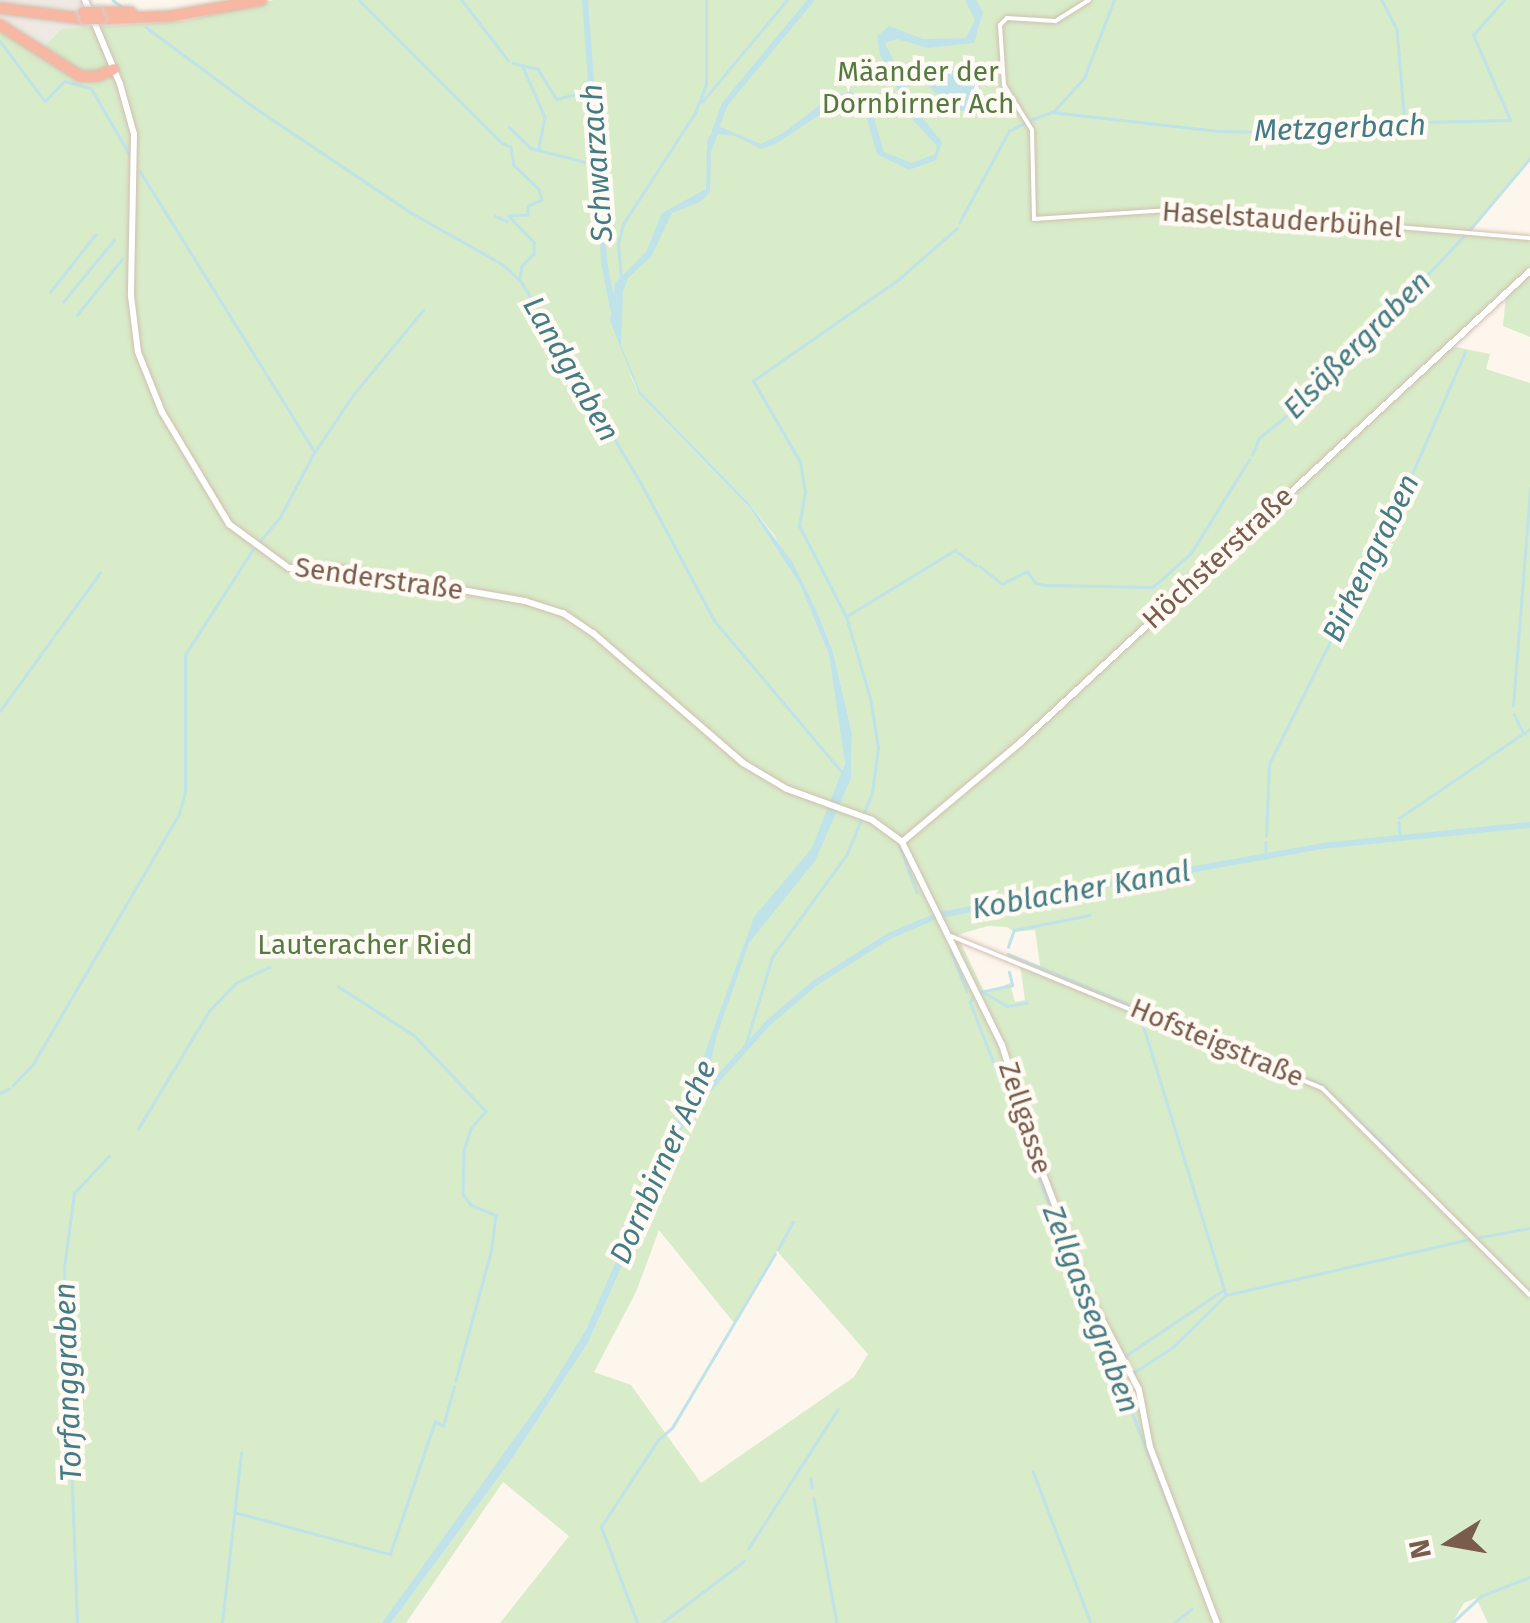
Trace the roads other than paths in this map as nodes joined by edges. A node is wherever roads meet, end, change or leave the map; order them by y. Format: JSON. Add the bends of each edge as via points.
{"nodes":[{"id":1,"x":231,"y":0,"type":"edge"},
{"id":2,"x":262,"y":0,"type":"edge"},
{"id":3,"x":1089,"y":0,"type":"edge"},
{"id":4,"x":0,"y":5,"type":"edge"},
{"id":5,"x":85,"y":10,"type":"edge"},
{"id":6,"x":100,"y":16,"type":"junction"},
{"id":7,"x":0,"y":25,"type":"edge"},
{"id":8,"x":114,"y":69,"type":"junction"},
{"id":9,"x":1530,"y":238,"type":"edge"},
{"id":10,"x":1530,"y":271,"type":"edge"},
{"id":11,"x":902,"y":842,"type":"junction"},
{"id":12,"x":951,"y":936,"type":"junction"},
{"id":13,"x":1530,"y":1295,"type":"edge"},
{"id":14,"x":1217,"y":1623,"type":"edge"}],
"edges":[{"from":1,"to":6,"type":"highway"},
{"from":2,"to":6,"type":"highway","via":[[171,16]]},
{"from":3,"to":9,"type":"street","name":"Haselstauderbühel","via":[[1055,21],[1007,18],[1000,25],[1004,85],[1032,130],[1034,219],[1183,210]]},
{"from":4,"to":5,"type":"highway"},
{"from":5,"to":6,"type":"highway","bridge":true},
{"from":5,"to":8,"type":"main road","name":"Senderstraße"},
{"from":7,"to":8,"type":"highway","via":[[80,76]]},
{"from":8,"to":11,"type":"main road","name":"Senderstraße","via":[[135,148],[130,296],[138,352],[160,408],[229,524],[289,568],[330,566],[563,613],[743,764],[784,788],[860,815]]},
{"from":10,"to":11,"type":"main road","name":"Höchsterstraße","via":[[1021,742]]},
{"from":11,"to":12,"type":"main road","name":"Zellgasse"},
{"from":12,"to":13,"type":"street","name":"Hofsteigstraße","via":[[1322,1088]]},
{"from":12,"to":14,"type":"main road","name":"Zellgasse","via":[[1002,1046],[1089,1295],[1138,1390],[1150,1447]]}]}
